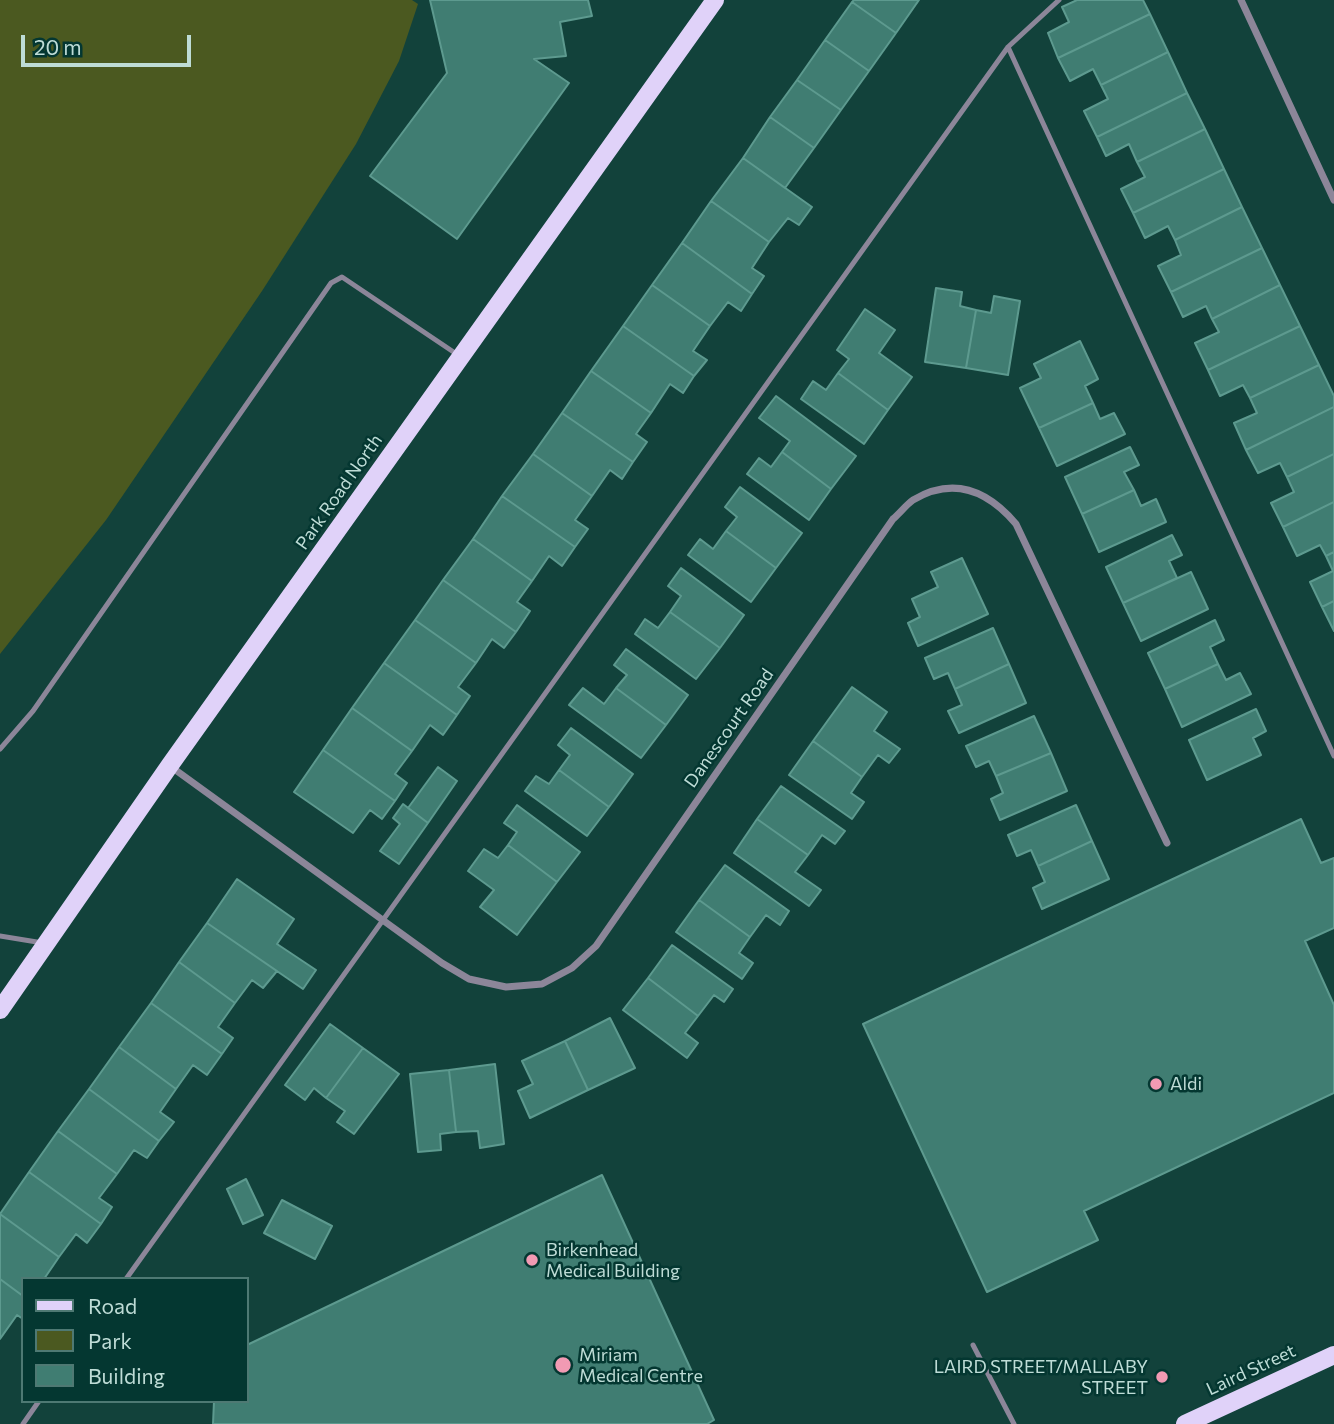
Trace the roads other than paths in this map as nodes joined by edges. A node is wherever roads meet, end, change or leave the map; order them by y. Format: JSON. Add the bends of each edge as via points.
{"nodes":[{"id":1,"x":715,"y":0,"type":"edge"},
{"id":2,"x":1059,"y":0,"type":"edge"},
{"id":3,"x":1241,"y":0,"type":"edge"},
{"id":4,"x":1008,"y":47,"type":"junction"},
{"id":5,"x":1334,"y":200,"type":"edge"},
{"id":6,"x":461,"y":356,"type":"junction"},
{"id":7,"x":0,"y":749,"type":"edge"},
{"id":8,"x":1334,"y":756,"type":"edge"},
{"id":9,"x":170,"y":765,"type":"junction"},
{"id":10,"x":1167,"y":843,"type":"dead end"},
{"id":11,"x":382,"y":920,"type":"junction"},
{"id":12,"x":0,"y":936,"type":"edge"},
{"id":13,"x":46,"y":943,"type":"junction"},
{"id":14,"x":0,"y":1010,"type":"edge"},
{"id":15,"x":127,"y":1277,"type":"edge"},
{"id":16,"x":973,"y":1345,"type":"dead end"},
{"id":17,"x":1334,"y":1355,"type":"edge"},
{"id":18,"x":38,"y":1403,"type":"edge"},
{"id":19,"x":23,"y":1424,"type":"edge"},
{"id":20,"x":1014,"y":1424,"type":"edge"},
{"id":21,"x":1185,"y":1424,"type":"edge"}],
"edges":[{"from":1,"to":6,"type":"main road","name":"Park Road North"},
{"from":2,"to":4,"type":"lane"},
{"from":3,"to":5,"type":"street"},
{"from":4,"to":8,"type":"lane"},
{"from":4,"to":11,"type":"lane"},
{"from":6,"to":7,"type":"lane","via":[[342,276],[331,283],[33,711]]},
{"from":6,"to":9,"type":"main road","name":"Park Road North"},
{"from":9,"to":11,"type":"street","name":"Danescourt Road"},
{"from":9,"to":13,"type":"main road","name":"Park Road North"},
{"from":10,"to":11,"type":"street","name":"Danescourt Road","via":[[1016,524],[1001,506],[981,494],[957,488],[933,491],[911,501],[894,519],[596,946],[572,968],[542,984],[506,987],[469,979]]},
{"from":11,"to":15,"type":"lane"},
{"from":12,"to":13,"type":"lane"},
{"from":13,"to":14,"type":"main road","name":"Park Road North"},
{"from":16,"to":20,"type":"lane"},
{"from":17,"to":21,"type":"main road","name":"Laird Street"},
{"from":18,"to":19,"type":"lane"}]}
